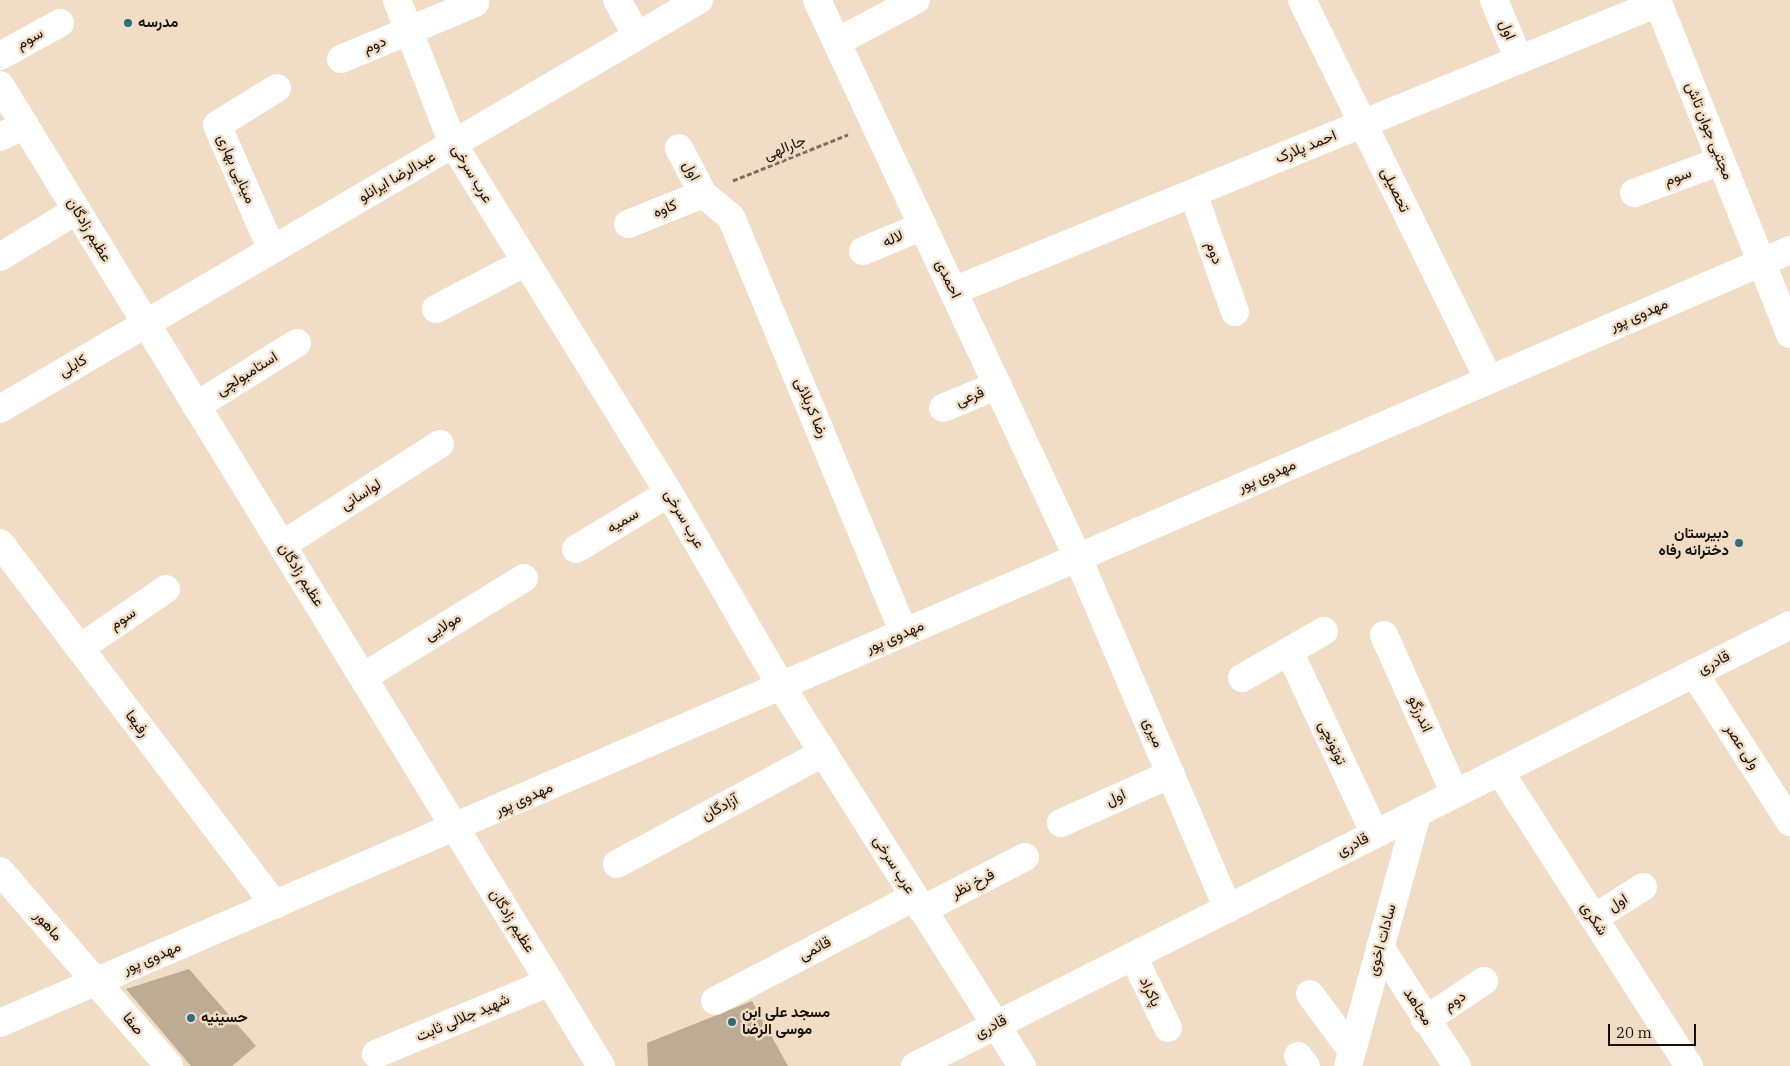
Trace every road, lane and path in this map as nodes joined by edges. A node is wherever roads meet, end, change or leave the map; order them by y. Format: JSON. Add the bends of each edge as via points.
{"nodes":[{"id":1,"x":398,"y":0,"type":"edge"},
{"id":2,"x":617,"y":0,"type":"edge"},
{"id":3,"x":699,"y":0,"type":"edge"},
{"id":4,"x":817,"y":0,"type":"edge"},
{"id":5,"x":916,"y":0,"type":"edge"},
{"id":6,"x":1302,"y":0,"type":"edge"},
{"id":7,"x":1494,"y":0,"type":"edge"},
{"id":8,"x":1658,"y":2,"type":"edge"},
{"id":9,"x":475,"y":3,"type":"dead end"},
{"id":10,"x":60,"y":22,"type":"dead end"},
{"id":11,"x":410,"y":32,"type":"junction"},
{"id":12,"x":637,"y":36,"type":"junction"},
{"id":13,"x":837,"y":42,"type":"junction"},
{"id":14,"x":0,"y":56,"type":"edge"},
{"id":15,"x":341,"y":59,"type":"dead end"},
{"id":16,"x":1520,"y":60,"type":"junction"},
{"id":17,"x":0,"y":85,"type":"edge"},
{"id":18,"x":277,"y":88,"type":"dead end"},
{"id":19,"x":875,"y":124,"type":"junction"},
{"id":20,"x":1363,"y":124,"type":"junction"},
{"id":21,"x":25,"y":125,"type":"junction"},
{"id":22,"x":0,"y":138,"type":"edge"},
{"id":23,"x":453,"y":144,"type":"junction"},
{"id":24,"x":679,"y":148,"type":"dead end"},
{"id":25,"x":1721,"y":161,"type":"junction"},
{"id":26,"x":1634,"y":192,"type":"dead end"},
{"id":27,"x":703,"y":194,"type":"junction"},
{"id":28,"x":1193,"y":194,"type":"junction"},
{"id":29,"x":77,"y":210,"type":"junction"},
{"id":30,"x":628,"y":224,"type":"dead end"},
{"id":31,"x":923,"y":226,"type":"junction"},
{"id":32,"x":272,"y":250,"type":"junction"},
{"id":33,"x":1790,"y":250,"type":"edge"},
{"id":34,"x":863,"y":251,"type":"dead end"},
{"id":35,"x":0,"y":257,"type":"edge"},
{"id":36,"x":526,"y":262,"type":"junction"},
{"id":37,"x":1762,"y":262,"type":"junction"},
{"id":38,"x":953,"y":291,"type":"junction"},
{"id":39,"x":436,"y":309,"type":"dead end"},
{"id":40,"x":1235,"y":312,"type":"dead end"},
{"id":41,"x":146,"y":324,"type":"junction"},
{"id":42,"x":1790,"y":334,"type":"edge"},
{"id":43,"x":297,"y":343,"type":"dead end"},
{"id":44,"x":1489,"y":380,"type":"junction"},
{"id":45,"x":998,"y":386,"type":"junction"},
{"id":46,"x":196,"y":406,"type":"junction"},
{"id":47,"x":943,"y":408,"type":"dead end"},
{"id":48,"x":0,"y":409,"type":"edge"},
{"id":49,"x":440,"y":444,"type":"dead end"},
{"id":50,"x":669,"y":493,"type":"junction"},
{"id":51,"x":0,"y":543,"type":"edge"},
{"id":52,"x":282,"y":545,"type":"junction"},
{"id":53,"x":576,"y":549,"type":"dead end"},
{"id":54,"x":1078,"y":558,"type":"junction"},
{"id":55,"x":524,"y":578,"type":"dead end"},
{"id":56,"x":166,"y":589,"type":"dead end"},
{"id":57,"x":1788,"y":629,"type":"edge"},
{"id":58,"x":1324,"y":631,"type":"dead end"},
{"id":59,"x":904,"y":633,"type":"junction"},
{"id":60,"x":1384,"y":635,"type":"dead end"},
{"id":61,"x":80,"y":648,"type":"junction"},
{"id":62,"x":1289,"y":651,"type":"junction"},
{"id":63,"x":1694,"y":673,"type":"junction"},
{"id":64,"x":363,"y":677,"type":"junction"},
{"id":65,"x":1242,"y":678,"type":"dead end"},
{"id":66,"x":782,"y":686,"type":"junction"},
{"id":67,"x":822,"y":753,"type":"junction"},
{"id":68,"x":1500,"y":772,"type":"junction"},
{"id":69,"x":1170,"y":774,"type":"junction"},
{"id":70,"x":1455,"y":794,"type":"junction"},
{"id":71,"x":1417,"y":814,"type":"junction"},
{"id":72,"x":1790,"y":822,"type":"edge"},
{"id":73,"x":1061,"y":823,"type":"dead end"},
{"id":74,"x":456,"y":828,"type":"junction"},
{"id":75,"x":1375,"y":834,"type":"junction"},
{"id":76,"x":1025,"y":857,"type":"dead end"},
{"id":77,"x":617,"y":864,"type":"dead end"},
{"id":78,"x":0,"y":871,"type":"edge"},
{"id":79,"x":1643,"y":887,"type":"dead end"},
{"id":80,"x":918,"y":904,"type":"junction"},
{"id":81,"x":275,"y":905,"type":"junction"},
{"id":82,"x":1228,"y":909,"type":"junction"},
{"id":83,"x":1594,"y":918,"type":"junction"},
{"id":84,"x":1380,"y":947,"type":"junction"},
{"id":85,"x":1133,"y":956,"type":"junction"},
{"id":86,"x":1484,"y":981,"type":"dead end"},
{"id":87,"x":97,"y":982,"type":"junction"},
{"id":88,"x":550,"y":982,"type":"junction"},
{"id":89,"x":1310,"y":994,"type":"dead end"},
{"id":90,"x":715,"y":1001,"type":"dead end"},
{"id":91,"x":1426,"y":1020,"type":"junction"},
{"id":92,"x":0,"y":1023,"type":"edge"},
{"id":93,"x":996,"y":1024,"type":"junction"},
{"id":94,"x":1168,"y":1028,"type":"dead end"},
{"id":95,"x":376,"y":1054,"type":"dead end"},
{"id":96,"x":1350,"y":1059,"type":"edge"},
{"id":97,"x":169,"y":1066,"type":"edge"},
{"id":98,"x":601,"y":1066,"type":"edge"},
{"id":99,"x":915,"y":1066,"type":"edge"},
{"id":100,"x":1022,"y":1066,"type":"edge"},
{"id":101,"x":1457,"y":1066,"type":"edge"},
{"id":102,"x":1689,"y":1066,"type":"edge"}],
"edges":[{"from":1,"to":11,"type":"street","name":"عرب سرخی"},
{"from":2,"to":12,"type":"street"},
{"from":3,"to":12,"type":"street","name":"عبدالرضا ایرانلو"},
{"from":4,"to":13,"type":"street","name":"احمدی"},
{"from":5,"to":13,"type":"street"},
{"from":6,"to":20,"type":"street","name":"تحصیلی"},
{"from":7,"to":16,"type":"street","name":"اول"},
{"from":8,"to":16,"type":"street","name":"احمد پلارک"},
{"from":8,"to":25,"type":"street","name":"مجتبی جوان تاش"},
{"from":9,"to":11,"type":"street","name":"دوم"},
{"from":10,"to":14,"type":"street","name":"سوم"},
{"from":11,"to":15,"type":"street","name":"دوم"},
{"from":11,"to":23,"type":"street","name":"عرب سرخی"},
{"from":12,"to":23,"type":"street","name":"عبدالرضا ایرانلو"},
{"from":13,"to":19,"type":"street","name":"احمدی"},
{"from":16,"to":20,"type":"street","name":"احمد پلارک"},
{"from":17,"to":21,"type":"street","name":"عظیم زادگان"},
{"from":18,"to":32,"type":"street","name":"مینایی بهاری","via":[[217,125]]},
{"from":19,"to":27,"type":"path","name":"جارالهی"},
{"from":19,"to":31,"type":"street","name":"احمدی"},
{"from":20,"to":28,"type":"street","name":"احمد پلارک"},
{"from":20,"to":44,"type":"street","name":"تحصیلی"},
{"from":21,"to":22,"type":"street"},
{"from":21,"to":29,"type":"street","name":"عظیم زادگان"},
{"from":23,"to":32,"type":"street","name":"عبدالرضا ایرانلو"},
{"from":23,"to":36,"type":"street","name":"عرب سرخی"},
{"from":24,"to":27,"type":"street","name":"اول"},
{"from":25,"to":26,"type":"street","name":"سوم"},
{"from":25,"to":37,"type":"street","name":"مجتبی جوان تاش"},
{"from":27,"to":30,"type":"street","name":"کاوه"},
{"from":27,"to":59,"type":"street","name":"رضا کربلائی","via":[[731,217]]},
{"from":28,"to":38,"type":"street","name":"احمد پلارک"},
{"from":28,"to":40,"type":"street","name":"دوم"},
{"from":29,"to":35,"type":"street"},
{"from":29,"to":41,"type":"street","name":"عظیم زادگان"},
{"from":31,"to":34,"type":"street","name":"لاله"},
{"from":31,"to":38,"type":"street","name":"احمدی"},
{"from":32,"to":41,"type":"street","name":"عبدالرضا ایرانلو"},
{"from":33,"to":37,"type":"street","name":"مهدوی پور"},
{"from":36,"to":39,"type":"street"},
{"from":36,"to":50,"type":"street","name":"عرب سرخی"},
{"from":37,"to":42,"type":"street","name":"مجتبی جوان تاش"},
{"from":37,"to":44,"type":"street","name":"مهدوی پور"},
{"from":38,"to":45,"type":"street","name":"احمدی"},
{"from":41,"to":46,"type":"street","name":"عظیم زادگان"},
{"from":41,"to":48,"type":"street","name":"کابلی"},
{"from":43,"to":46,"type":"street","name":"استامبولچی"},
{"from":44,"to":54,"type":"street","name":"مهدوی پور"},
{"from":45,"to":47,"type":"street","name":"فرعی"},
{"from":45,"to":54,"type":"street","name":"احمدی"},
{"from":46,"to":52,"type":"street","name":"عظیم زادگان"},
{"from":49,"to":52,"type":"street","name":"لواسانی"},
{"from":50,"to":53,"type":"street","name":"سمیه"},
{"from":50,"to":66,"type":"street","name":"عرب سرخی"},
{"from":51,"to":61,"type":"street","name":"رفیعا"},
{"from":52,"to":64,"type":"street","name":"عظیم زادگان"},
{"from":54,"to":59,"type":"street","name":"مهدوی پور"},
{"from":54,"to":69,"type":"street","name":"میری"},
{"from":55,"to":64,"type":"street","name":"مولایی"},
{"from":56,"to":61,"type":"street","name":"سوم"},
{"from":57,"to":63,"type":"street","name":"قادرى"},
{"from":58,"to":62,"type":"street"},
{"from":59,"to":66,"type":"street","name":"مهدوی پور"},
{"from":60,"to":70,"type":"street","name":"اندرزگو"},
{"from":61,"to":81,"type":"street","name":"رفیعا"},
{"from":62,"to":65,"type":"street"},
{"from":62,"to":75,"type":"street","name":"توتونچی"},
{"from":63,"to":68,"type":"street","name":"قادرى"},
{"from":63,"to":72,"type":"street","name":"ولی عصر"},
{"from":64,"to":74,"type":"street","name":"عظیم زادگان"},
{"from":66,"to":67,"type":"street","name":"عرب سرخی"},
{"from":66,"to":74,"type":"street","name":"مهدوی پور"},
{"from":67,"to":77,"type":"street","name":"آزادگان"},
{"from":67,"to":80,"type":"street","name":"عرب سرخی"},
{"from":68,"to":70,"type":"street","name":"قادرى"},
{"from":68,"to":83,"type":"street","name":"شکری"},
{"from":69,"to":73,"type":"street","name":"اول"},
{"from":69,"to":82,"type":"street","name":"میری"},
{"from":70,"to":71,"type":"street","name":"قادرى"},
{"from":71,"to":75,"type":"street","name":"قادرى"},
{"from":71,"to":84,"type":"street","name":"سادات اخوی"},
{"from":74,"to":81,"type":"street","name":"مهدوی پور"},
{"from":74,"to":88,"type":"street","name":"عظیم زادگان"},
{"from":75,"to":82,"type":"street","name":"قادرى"},
{"from":76,"to":80,"type":"street","name":"فرخ نظر"},
{"from":78,"to":87,"type":"street","name":"ماهور"},
{"from":79,"to":83,"type":"street","name":"اول"},
{"from":80,"to":90,"type":"street","name":"قائمی"},
{"from":80,"to":93,"type":"street","name":"عرب سرخی"},
{"from":81,"to":87,"type":"street","name":"مهدوی پور"},
{"from":82,"to":85,"type":"street","name":"قادرى"},
{"from":83,"to":102,"type":"street","name":"شکری"},
{"from":84,"to":91,"type":"street","name":"مجاهد"},
{"from":84,"to":96,"type":"street","name":"سادات اخوی"},
{"from":85,"to":93,"type":"street","name":"قادرى"},
{"from":85,"to":94,"type":"street","name":"پاکراد"},
{"from":86,"to":91,"type":"street","name":"دوم"},
{"from":87,"to":92,"type":"street","name":"مهدوی پور"},
{"from":87,"to":97,"type":"street","name":"صفا"},
{"from":88,"to":95,"type":"street","name":"شهید جلالی ثابت"},
{"from":88,"to":98,"type":"street","name":"عظیم زادگان"},
{"from":89,"to":96,"type":"street"},
{"from":91,"to":101,"type":"street","name":"مجاهد"},
{"from":93,"to":99,"type":"street","name":"قادرى"},
{"from":93,"to":100,"type":"street","name":"عرب سرخی"}]}
